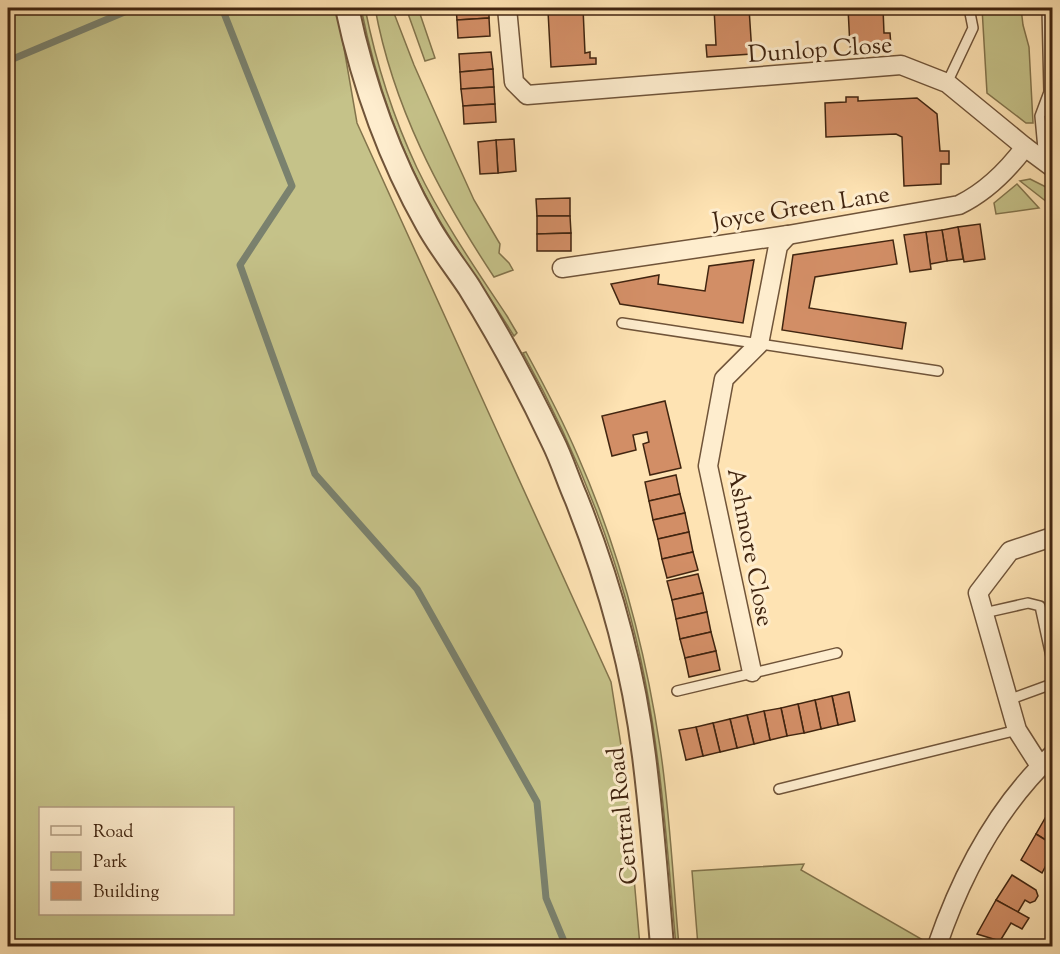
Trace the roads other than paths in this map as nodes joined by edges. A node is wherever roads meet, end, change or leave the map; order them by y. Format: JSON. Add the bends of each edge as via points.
{"nodes":[{"id":1,"x":347,"y":8,"type":"edge"},
{"id":2,"x":507,"y":8,"type":"edge"},
{"id":3,"x":969,"y":8,"type":"edge"},
{"id":4,"x":1047,"y":8,"type":"edge"},
{"id":5,"x":947,"y":83,"type":"junction"},
{"id":6,"x":1051,"y":95,"type":"edge"},
{"id":7,"x":1025,"y":147,"type":"junction"},
{"id":8,"x":1051,"y":164,"type":"edge"},
{"id":9,"x":788,"y":235,"type":"junction"},
{"id":10,"x":562,"y":268,"type":"dead end"},
{"id":11,"x":622,"y":324,"type":"dead end"},
{"id":12,"x":759,"y":344,"type":"junction"},
{"id":13,"x":938,"y":371,"type":"dead end"},
{"id":14,"x":1053,"y":537,"type":"edge"},
{"id":15,"x":984,"y":613,"type":"junction"},
{"id":16,"x":837,"y":653,"type":"dead end"},
{"id":17,"x":1053,"y":661,"type":"edge"},
{"id":18,"x":752,"y":672,"type":"junction"},
{"id":19,"x":1053,"y":684,"type":"edge"},
{"id":20,"x":677,"y":691,"type":"dead end"},
{"id":21,"x":1008,"y":700,"type":"junction"},
{"id":22,"x":1017,"y":730,"type":"junction"},
{"id":23,"x":1046,"y":761,"type":"edge"},
{"id":24,"x":779,"y":789,"type":"dead end"},
{"id":25,"x":662,"y":946,"type":"edge"},
{"id":26,"x":937,"y":946,"type":"edge"}],
"edges":[{"from":1,"to":25,"type":"street","name":"Central Road","via":[[375,111],[398,166],[428,227],[508,352],[554,444],[609,591],[632,680],[644,754]]},
{"from":2,"to":5,"type":"street","name":"Dunlop Close","via":[[514,82],[527,95],[901,66]]},
{"from":3,"to":5,"type":"lane","via":[[973,28]]},
{"from":4,"to":6,"type":"lane"},
{"from":5,"to":7,"type":"street","name":"Dunlop Close"},
{"from":6,"to":8,"type":"lane","via":[[1040,116],[1043,149]]},
{"from":7,"to":8,"type":"street","name":"Dunlop Close"},
{"from":7,"to":9,"type":"street","name":"Joyce Green Lane","via":[[997,179],[959,205]]},
{"from":9,"to":10,"type":"street","name":"Joyce Green Lane"},
{"from":9,"to":12,"type":"street","via":[[778,246]]},
{"from":11,"to":12,"type":"lane"},
{"from":12,"to":13,"type":"lane"},
{"from":12,"to":18,"type":"street","name":"Ashmore Close","via":[[724,379],[708,466]]},
{"from":14,"to":15,"type":"street","via":[[1010,551],[978,592]]},
{"from":15,"to":17,"type":"lane","via":[[1028,603],[1040,606]]},
{"from":15,"to":21,"type":"street"},
{"from":16,"to":18,"type":"lane"},
{"from":18,"to":20,"type":"lane"},
{"from":19,"to":21,"type":"lane"},
{"from":21,"to":22,"type":"street"},
{"from":22,"to":23,"type":"street"},
{"from":22,"to":24,"type":"lane"},
{"from":23,"to":26,"type":"street","via":[[1007,808],[976,855]]}]}
